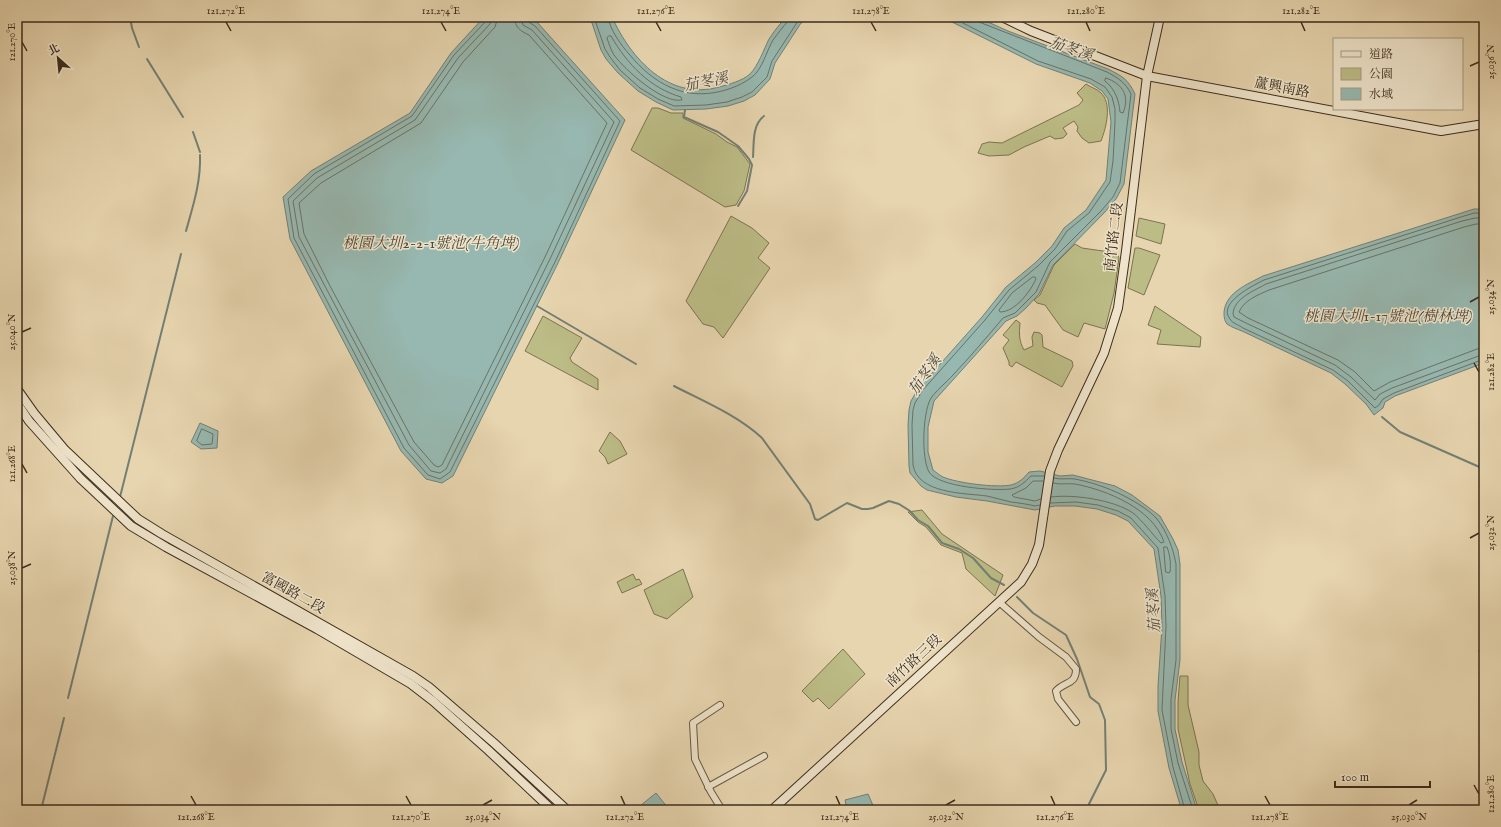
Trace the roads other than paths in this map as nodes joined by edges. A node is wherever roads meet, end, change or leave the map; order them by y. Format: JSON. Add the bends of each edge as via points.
{"nodes":[{"id":1,"x":1002,"y":17,"type":"edge"},
{"id":2,"x":1160,"y":17,"type":"edge"},
{"id":3,"x":1146,"y":76,"type":"junction"},
{"id":4,"x":1484,"y":124,"type":"edge"},
{"id":5,"x":17,"y":389,"type":"edge"},
{"id":6,"x":17,"y":404,"type":"edge"},
{"id":7,"x":1050,"y":471,"type":"joint"},
{"id":8,"x":999,"y":602,"type":"junction"},
{"id":9,"x":720,"y":704,"type":"dead end"},
{"id":10,"x":1076,"y":722,"type":"dead end"},
{"id":11,"x":764,"y":756,"type":"dead end"},
{"id":12,"x":708,"y":787,"type":"junction"},
{"id":13,"x":552,"y":810,"type":"edge"},
{"id":14,"x":567,"y":810,"type":"edge"},
{"id":15,"x":722,"y":810,"type":"edge"},
{"id":16,"x":772,"y":810,"type":"edge"}],
"edges":[{"from":1,"to":3,"type":"street","name":"蘆興南路","via":[[1030,31]]},
{"from":2,"to":3,"type":"street","name":"南竹路二段"},
{"from":3,"to":4,"type":"street","name":"蘆興南路","via":[[1441,131]]},
{"from":3,"to":7,"type":"street","name":"南竹路二段","via":[[1118,308],[1104,353]]},
{"from":5,"to":14,"type":"street","name":"富國路二段","via":[[65,450],[138,519],[413,676],[494,743]]},
{"from":6,"to":13,"type":"street","name":"富國路二段","via":[[80,478],[131,526],[411,684],[488,750]]},
{"from":7,"to":8,"type":"street","name":"南竹路三段","via":[[1039,545],[1032,564],[1021,582]]},
{"from":8,"to":10,"type":"street","via":[[1066,657],[1076,669],[1073,680],[1056,691],[1058,699]]},
{"from":8,"to":16,"type":"street","name":"南竹路三段"},
{"from":9,"to":12,"type":"street","via":[[693,723],[695,759]]},
{"from":11,"to":12,"type":"street"},
{"from":12,"to":15,"type":"street"}]}
